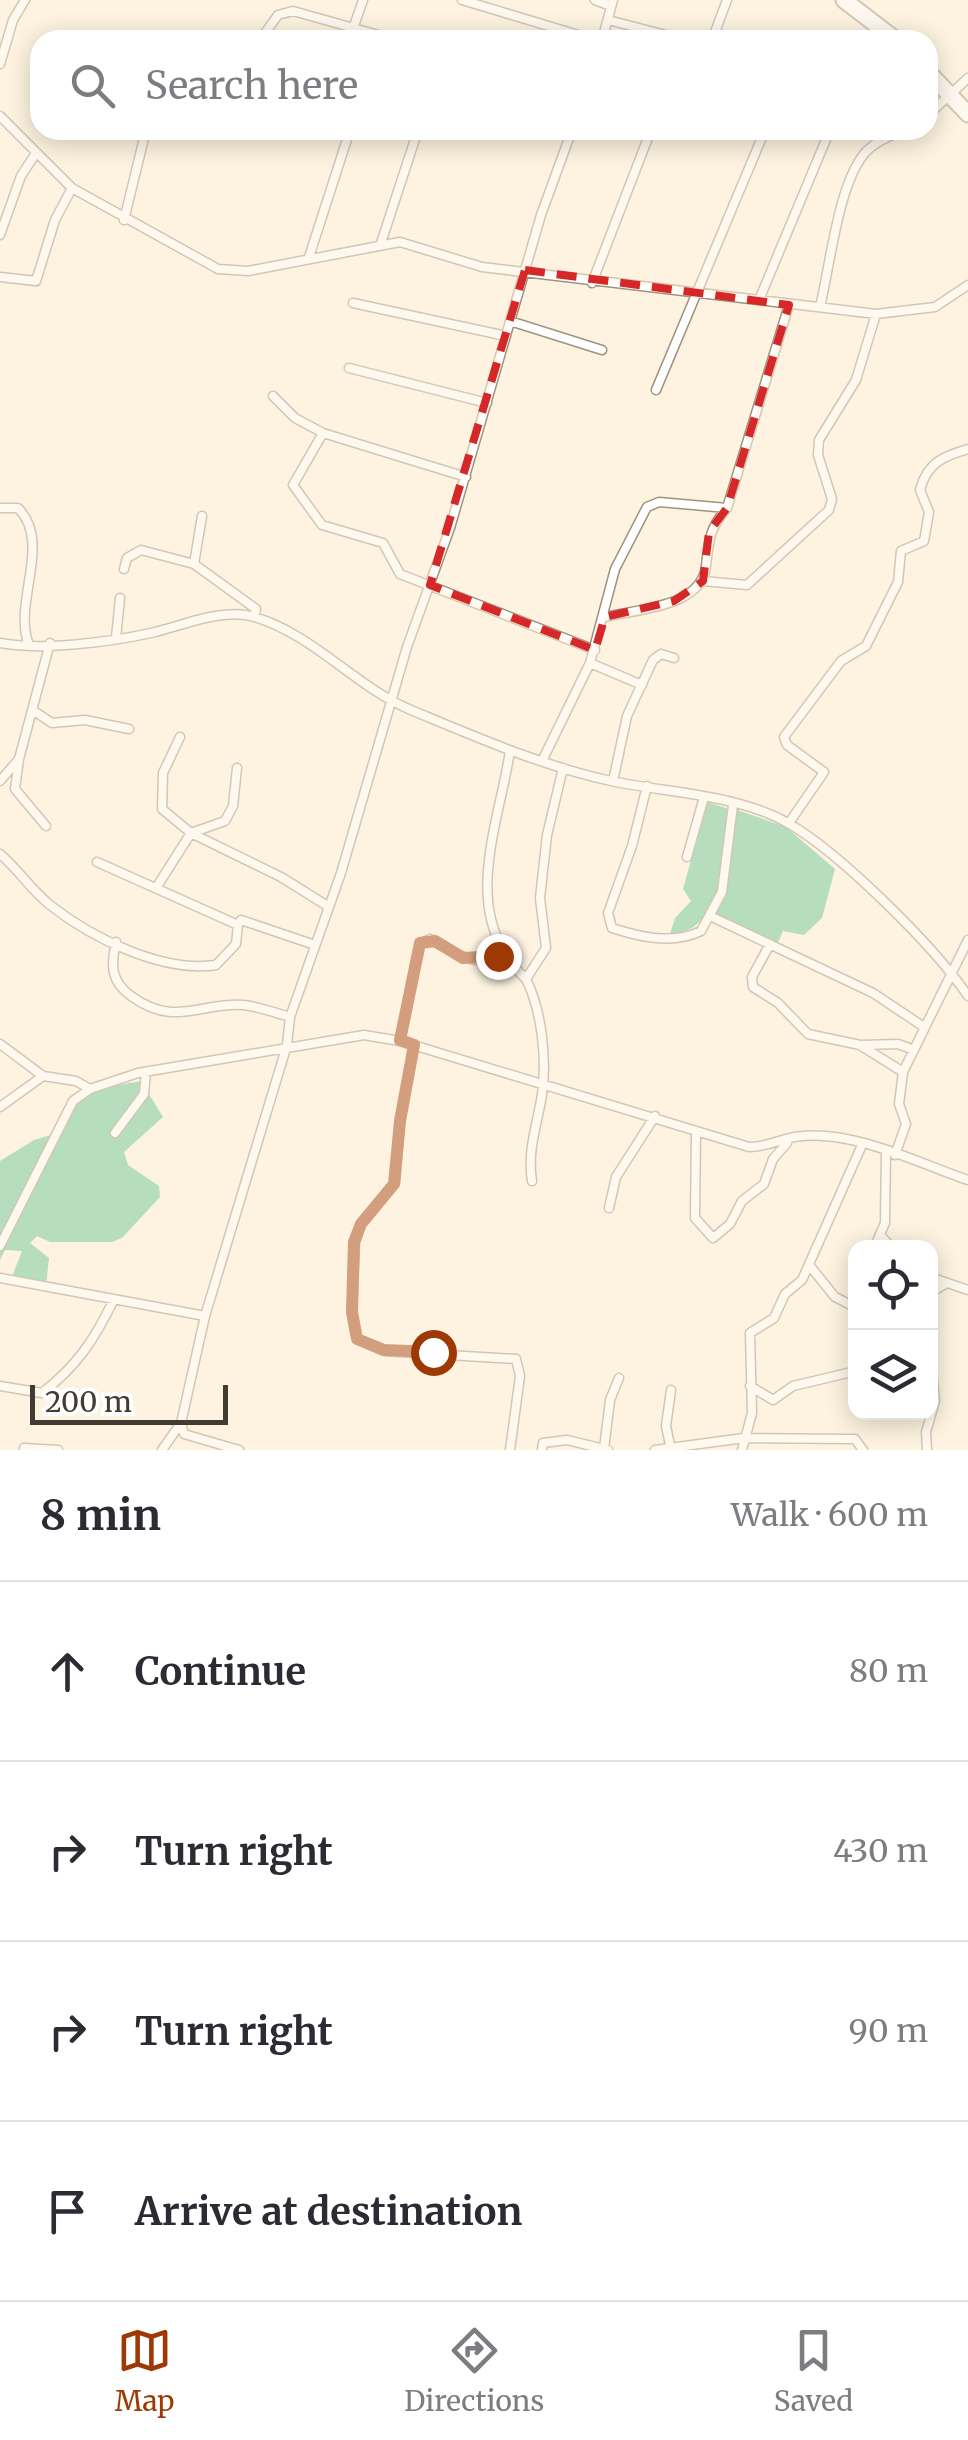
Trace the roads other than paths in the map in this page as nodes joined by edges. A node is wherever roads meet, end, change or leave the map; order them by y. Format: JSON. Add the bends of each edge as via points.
{"nodes":[{"id":1,"x":26,"y":0,"type":"edge"},
{"id":2,"x":362,"y":0,"type":"edge"},
{"id":3,"x":462,"y":0,"type":"edge"},
{"id":4,"x":594,"y":0,"type":"edge"},
{"id":5,"x":726,"y":0,"type":"edge"},
{"id":6,"x":844,"y":0,"type":"edge"},
{"id":7,"x":612,"y":3,"type":"edge"},
{"id":8,"x":867,"y":6,"type":"edge"},
{"id":9,"x":608,"y":20,"type":"junction"},
{"id":10,"x":354,"y":26,"type":"junction"},
{"id":11,"x":268,"y":30,"type":"edge"},
{"id":12,"x":363,"y":30,"type":"edge"},
{"id":13,"x":565,"y":30,"type":"edge"},
{"id":14,"x":604,"y":30,"type":"edge"},
{"id":15,"x":646,"y":30,"type":"edge"},
{"id":16,"x":716,"y":30,"type":"edge"},
{"id":17,"x":886,"y":30,"type":"edge"},
{"id":18,"x":0,"y":64,"type":"edge"},
{"id":19,"x":968,"y":78,"type":"edge"},
{"id":20,"x":938,"y":82,"type":"edge"},
{"id":21,"x":950,"y":94,"type":"junction"},
{"id":22,"x":938,"y":105,"type":"edge"},
{"id":23,"x":968,"y":114,"type":"edge"},
{"id":24,"x":0,"y":116,"type":"edge"},
{"id":25,"x":144,"y":140,"type":"edge"},
{"id":26,"x":347,"y":140,"type":"edge"},
{"id":27,"x":415,"y":140,"type":"edge"},
{"id":28,"x":569,"y":140,"type":"edge"},
{"id":29,"x":647,"y":140,"type":"edge"},
{"id":30,"x":760,"y":140,"type":"edge"},
{"id":31,"x":826,"y":140,"type":"edge"},
{"id":32,"x":883,"y":140,"type":"edge"},
{"id":33,"x":36,"y":153,"type":"junction"},
{"id":34,"x":72,"y":188,"type":"junction"},
{"id":35,"x":124,"y":220,"type":"junction"},
{"id":36,"x":0,"y":235,"type":"edge"},
{"id":37,"x":381,"y":244,"type":"junction"},
{"id":38,"x":308,"y":257,"type":"junction"},
{"id":39,"x":525,"y":270,"type":"junction"},
{"id":40,"x":0,"y":277,"type":"edge"},
{"id":41,"x":592,"y":283,"type":"junction"},
{"id":42,"x":968,"y":285,"type":"edge"},
{"id":43,"x":698,"y":296,"type":"junction"},
{"id":44,"x":759,"y":300,"type":"junction"},
{"id":45,"x":353,"y":303,"type":"dead end"},
{"id":46,"x":789,"y":304,"type":"junction"},
{"id":47,"x":820,"y":308,"type":"junction"},
{"id":48,"x":876,"y":314,"type":"junction"},
{"id":49,"x":510,"y":322,"type":"junction"},
{"id":50,"x":506,"y":336,"type":"junction"},
{"id":51,"x":602,"y":350,"type":"dead end"},
{"id":52,"x":349,"y":368,"type":"dead end"},
{"id":53,"x":656,"y":390,"type":"dead end"},
{"id":54,"x":273,"y":396,"type":"dead end"},
{"id":55,"x":487,"y":404,"type":"junction"},
{"id":56,"x":324,"y":433,"type":"junction"},
{"id":57,"x":968,"y":450,"type":"edge"},
{"id":58,"x":466,"y":477,"type":"junction"},
{"id":59,"x":0,"y":508,"type":"edge"},
{"id":60,"x":727,"y":508,"type":"junction"},
{"id":61,"x":202,"y":516,"type":"dead end"},
{"id":62,"x":194,"y":564,"type":"junction"},
{"id":63,"x":124,"y":569,"type":"dead end"},
{"id":64,"x":704,"y":580,"type":"junction"},
{"id":65,"x":430,"y":585,"type":"junction"},
{"id":66,"x":120,"y":598,"type":"dead end"},
{"id":67,"x":606,"y":616,"type":"junction"},
{"id":68,"x":254,"y":617,"type":"junction"},
{"id":69,"x":116,"y":638,"type":"junction"},
{"id":70,"x":0,"y":643,"type":"edge"},
{"id":71,"x":50,"y":643,"type":"junction"},
{"id":72,"x":29,"y":645,"type":"junction"},
{"id":73,"x":595,"y":650,"type":"junction"},
{"id":74,"x":674,"y":658,"type":"dead end"},
{"id":75,"x":590,"y":663,"type":"junction"},
{"id":76,"x":642,"y":685,"type":"junction"},
{"id":77,"x":390,"y":702,"type":"junction"},
{"id":78,"x":34,"y":711,"type":"junction"},
{"id":79,"x":129,"y":729,"type":"dead end"},
{"id":80,"x":180,"y":736,"type":"dead end"},
{"id":81,"x":510,"y":751,"type":"junction"},
{"id":82,"x":18,"y":758,"type":"junction"},
{"id":83,"x":542,"y":761,"type":"junction"},
{"id":84,"x":237,"y":768,"type":"dead end"},
{"id":85,"x":562,"y":768,"type":"junction"},
{"id":86,"x":0,"y":781,"type":"edge"},
{"id":87,"x":613,"y":781,"type":"junction"},
{"id":88,"x":647,"y":786,"type":"junction"},
{"id":89,"x":704,"y":797,"type":"junction"},
{"id":90,"x":733,"y":805,"type":"junction"},
{"id":91,"x":789,"y":823,"type":"junction"},
{"id":92,"x":46,"y":826,"type":"dead end"},
{"id":93,"x":191,"y":833,"type":"junction"},
{"id":94,"x":0,"y":854,"type":"edge"},
{"id":95,"x":687,"y":858,"type":"dead end"},
{"id":96,"x":97,"y":862,"type":"dead end"},
{"id":97,"x":156,"y":888,"type":"junction"},
{"id":98,"x":329,"y":907,"type":"junction"},
{"id":99,"x":710,"y":916,"type":"junction"},
{"id":100,"x":238,"y":925,"type":"junction"},
{"id":101,"x":968,"y":940,"type":"edge"},
{"id":102,"x":116,"y":942,"type":"junction"},
{"id":103,"x":770,"y":944,"type":"junction"},
{"id":104,"x":315,"y":945,"type":"junction"},
{"id":105,"x":501,"y":952,"type":"junction"},
{"id":106,"x":952,"y":972,"type":"junction"},
{"id":107,"x":526,"y":979,"type":"junction"},
{"id":108,"x":968,"y":996,"type":"edge"},
{"id":109,"x":290,"y":1017,"type":"junction"},
{"id":110,"x":924,"y":1027,"type":"junction"},
{"id":111,"x":400,"y":1040,"type":"junction"},
{"id":112,"x":0,"y":1044,"type":"edge"},
{"id":113,"x":287,"y":1045,"type":"junction"},
{"id":114,"x":414,"y":1045,"type":"junction"},
{"id":115,"x":860,"y":1045,"type":"junction"},
{"id":116,"x":914,"y":1050,"type":"junction"},
{"id":117,"x":146,"y":1072,"type":"junction"},
{"id":118,"x":903,"y":1072,"type":"junction"},
{"id":119,"x":43,"y":1076,"type":"junction"},
{"id":120,"x":543,"y":1084,"type":"junction"},
{"id":121,"x":90,"y":1089,"type":"junction"},
{"id":122,"x":0,"y":1107,"type":"edge"},
{"id":123,"x":655,"y":1116,"type":"junction"},
{"id":124,"x":696,"y":1132,"type":"junction"},
{"id":125,"x":115,"y":1133,"type":"dead end"},
{"id":126,"x":790,"y":1139,"type":"junction"},
{"id":127,"x":862,"y":1145,"type":"junction"},
{"id":128,"x":890,"y":1153,"type":"junction"},
{"id":129,"x":968,"y":1180,"type":"edge"},
{"id":130,"x":532,"y":1181,"type":"dead end"},
{"id":131,"x":610,"y":1208,"type":"dead end"},
{"id":132,"x":880,"y":1236,"type":"junction"},
{"id":133,"x":878,"y":1240,"type":"edge"},
{"id":134,"x":884,"y":1240,"type":"edge"},
{"id":135,"x":0,"y":1246,"type":"edge"},
{"id":136,"x":810,"y":1266,"type":"junction"},
{"id":137,"x":0,"y":1278,"type":"edge"},
{"id":138,"x":938,"y":1281,"type":"edge"},
{"id":139,"x":944,"y":1284,"type":"junction"},
{"id":140,"x":938,"y":1288,"type":"edge"},
{"id":141,"x":968,"y":1290,"type":"edge"},
{"id":142,"x":114,"y":1299,"type":"junction"},
{"id":143,"x":848,"y":1302,"type":"edge"},
{"id":144,"x":205,"y":1316,"type":"junction"},
{"id":145,"x":848,"y":1373,"type":"edge"},
{"id":146,"x":619,"y":1378,"type":"dead end"},
{"id":147,"x":0,"y":1386,"type":"edge"},
{"id":148,"x":750,"y":1386,"type":"junction"},
{"id":149,"x":671,"y":1390,"type":"dead end"},
{"id":150,"x":929,"y":1420,"type":"edge"},
{"id":151,"x":181,"y":1423,"type":"junction"},
{"id":152,"x":744,"y":1438,"type":"junction"},
{"id":153,"x":670,"y":1445,"type":"junction"},
{"id":154,"x":24,"y":1448,"type":"edge"},
{"id":155,"x":606,"y":1449,"type":"edge"},
{"id":156,"x":58,"y":1450,"type":"edge"},
{"id":157,"x":162,"y":1450,"type":"edge"},
{"id":158,"x":240,"y":1450,"type":"edge"},
{"id":159,"x":510,"y":1450,"type":"edge"},
{"id":160,"x":542,"y":1450,"type":"edge"},
{"id":161,"x":654,"y":1450,"type":"edge"},
{"id":162,"x":742,"y":1450,"type":"edge"},
{"id":163,"x":863,"y":1450,"type":"edge"},
{"id":164,"x":927,"y":1450,"type":"edge"}],
"edges":[{"from":1,"to":18,"type":"street"},
{"from":2,"to":10,"type":"street"},
{"from":3,"to":13,"type":"street"},
{"from":4,"to":7,"type":"street"},
{"from":5,"to":16,"type":"street"},
{"from":6,"to":8,"type":"highway"},
{"from":7,"to":9,"type":"street"},
{"from":8,"to":17,"type":"highway"},
{"from":9,"to":14,"type":"street"},
{"from":9,"to":15,"type":"street"},
{"from":10,"to":11,"type":"street","via":[[283,12]]},
{"from":10,"to":12,"type":"street"},
{"from":19,"to":21,"type":"street"},
{"from":20,"to":21,"type":"highway"},
{"from":21,"to":22,"type":"street"},
{"from":21,"to":23,"type":"highway"},
{"from":24,"to":33,"type":"street"},
{"from":25,"to":35,"type":"street"},
{"from":26,"to":38,"type":"street"},
{"from":27,"to":37,"type":"street"},
{"from":28,"to":39,"type":"street"},
{"from":29,"to":41,"type":"street"},
{"from":30,"to":43,"type":"street"},
{"from":31,"to":44,"type":"street"},
{"from":32,"to":47,"type":"street","via":[[861,157],[847,194]]},
{"from":33,"to":34,"type":"street"},
{"from":33,"to":36,"type":"street"},
{"from":34,"to":35,"type":"street"},
{"from":34,"to":40,"type":"street","via":[[36,282]]},
{"from":35,"to":38,"type":"street","via":[[218,269],[248,271]]},
{"from":37,"to":38,"type":"street"},
{"from":37,"to":39,"type":"street","via":[[412,243],[482,268]]},
{"from":39,"to":41,"type":"street"},
{"from":39,"to":49,"type":"street"},
{"from":41,"to":43,"type":"street"},
{"from":42,"to":48,"type":"street","via":[[935,307]]},
{"from":43,"to":44,"type":"street"},
{"from":43,"to":53,"type":"street"},
{"from":44,"to":46,"type":"street"},
{"from":45,"to":50,"type":"street"},
{"from":46,"to":47,"type":"street"},
{"from":46,"to":60,"type":"street"},
{"from":47,"to":48,"type":"street"},
{"from":48,"to":64,"type":"street","via":[[856,380],[819,440],[832,499],[828,510],[748,585]]},
{"from":49,"to":50,"type":"street"},
{"from":49,"to":51,"type":"street"},
{"from":50,"to":55,"type":"street"},
{"from":52,"to":55,"type":"street"},
{"from":54,"to":56,"type":"street"},
{"from":55,"to":58,"type":"street"},
{"from":56,"to":58,"type":"street"},
{"from":56,"to":65,"type":"street","via":[[294,479],[298,496],[322,525],[383,543],[400,574]]},
{"from":57,"to":91,"type":"street","via":[[936,460],[924,478],[920,490],[930,512],[924,541],[901,551],[898,582],[866,646],[841,661],[784,738],[824,772]]},
{"from":58,"to":65,"type":"street"},
{"from":59,"to":72,"type":"street","via":[[18,508],[29,525],[22,627]]},
{"from":60,"to":64,"type":"street","via":[[708,532]]},
{"from":60,"to":67,"type":"street","via":[[659,502],[647,507],[615,570]]},
{"from":61,"to":62,"type":"street"},
{"from":62,"to":63,"type":"street","via":[[141,550],[127,558]]},
{"from":62,"to":68,"type":"street","via":[[249,601]]},
{"from":64,"to":67,"type":"street","via":[[674,601]]},
{"from":65,"to":73,"type":"street"},
{"from":65,"to":77,"type":"street"},
{"from":66,"to":69,"type":"street"},
{"from":67,"to":73,"type":"street"},
{"from":68,"to":69,"type":"street","via":[[219,616]]},
{"from":68,"to":77,"type":"street","via":[[316,648]]},
{"from":69,"to":71,"type":"street"},
{"from":70,"to":72,"type":"street"},
{"from":71,"to":72,"type":"street"},
{"from":71,"to":78,"type":"street"},
{"from":73,"to":75,"type":"street"},
{"from":74,"to":76,"type":"street","via":[[656,656]]},
{"from":75,"to":76,"type":"street"},
{"from":75,"to":83,"type":"street"},
{"from":76,"to":87,"type":"street"},
{"from":77,"to":81,"type":"street"},
{"from":77,"to":98,"type":"street"},
{"from":78,"to":79,"type":"street","via":[[52,723],[84,720]]},
{"from":78,"to":82,"type":"street"},
{"from":80,"to":93,"type":"street","via":[[159,794],[162,809]]},
{"from":81,"to":83,"type":"street"},
{"from":81,"to":105,"type":"street","via":[[484,878]]},
{"from":82,"to":86,"type":"street"},
{"from":82,"to":92,"type":"street","via":[[15,790]]},
{"from":83,"to":85,"type":"street"},
{"from":84,"to":93,"type":"street","via":[[225,821]]},
{"from":85,"to":87,"type":"street"},
{"from":85,"to":107,"type":"street","via":[[540,898],[546,948]]},
{"from":87,"to":88,"type":"street"},
{"from":88,"to":89,"type":"street"},
{"from":88,"to":99,"type":"street","via":[[608,921],[641,938],[676,938],[701,931]]},
{"from":89,"to":90,"type":"street"},
{"from":89,"to":95,"type":"street"},
{"from":90,"to":91,"type":"street"},
{"from":90,"to":99,"type":"street","via":[[722,892]]},
{"from":91,"to":106,"type":"street","via":[[875,894]]},
{"from":93,"to":97,"type":"street"},
{"from":93,"to":98,"type":"street"},
{"from":94,"to":102,"type":"street","via":[[46,902]]},
{"from":96,"to":97,"type":"street"},
{"from":97,"to":100,"type":"street"},
{"from":98,"to":104,"type":"street"},
{"from":99,"to":103,"type":"street"},
{"from":100,"to":102,"type":"street","via":[[230,955],[202,967],[175,967]]},
{"from":100,"to":104,"type":"street","via":[[258,924]]},
{"from":101,"to":106,"type":"street"},
{"from":102,"to":109,"type":"street","via":[[110,967],[116,980],[160,1012],[246,1006]]},
{"from":103,"to":110,"type":"street","via":[[873,992]]},
{"from":103,"to":115,"type":"street","via":[[753,987],[808,1034]]},
{"from":104,"to":109,"type":"street"},
{"from":105,"to":107,"type":"street"},
{"from":105,"to":111,"type":"street","via":[[463,958],[424,939],[411,967]]},
{"from":106,"to":108,"type":"street"},
{"from":106,"to":110,"type":"street"},
{"from":107,"to":120,"type":"street","via":[[535,997]]},
{"from":109,"to":113,"type":"street"},
{"from":110,"to":116,"type":"street"},
{"from":111,"to":113,"type":"street","via":[[364,1036]]},
{"from":111,"to":114,"type":"street"},
{"from":112,"to":119,"type":"street"},
{"from":113,"to":117,"type":"street"},
{"from":113,"to":144,"type":"street"},
{"from":114,"to":120,"type":"street"},
{"from":114,"to":159,"type":"street","via":[[394,1184],[354,1242],[357,1339],[384,1350],[516,1359],[520,1376]]},
{"from":115,"to":116,"type":"street"},
{"from":115,"to":118,"type":"street"},
{"from":116,"to":118,"type":"street"},
{"from":117,"to":121,"type":"street"},
{"from":117,"to":125,"type":"street","via":[[144,1094]]},
{"from":118,"to":128,"type":"street","via":[[899,1104],[906,1124]]},
{"from":119,"to":121,"type":"street"},
{"from":119,"to":122,"type":"street"},
{"from":120,"to":123,"type":"street"},
{"from":120,"to":130,"type":"street","via":[[530,1146]]},
{"from":121,"to":135,"type":"street","via":[[73,1100]]},
{"from":123,"to":124,"type":"street"},
{"from":123,"to":131,"type":"street","via":[[621,1167]]},
{"from":124,"to":126,"type":"street","via":[[749,1147]]},
{"from":124,"to":126,"type":"street","via":[[695,1218],[713,1238],[764,1184]]},
{"from":126,"to":127,"type":"street"},
{"from":127,"to":128,"type":"street"},
{"from":127,"to":136,"type":"street"},
{"from":128,"to":129,"type":"street"},
{"from":128,"to":132,"type":"street"},
{"from":132,"to":133,"type":"street"},
{"from":132,"to":134,"type":"street"},
{"from":136,"to":143,"type":"street"},
{"from":136,"to":148,"type":"street","via":[[774,1318],[750,1333]]},
{"from":137,"to":142,"type":"street"},
{"from":138,"to":139,"type":"street"},
{"from":139,"to":140,"type":"street"},
{"from":139,"to":141,"type":"street"},
{"from":142,"to":144,"type":"street"},
{"from":142,"to":147,"type":"street","via":[[87,1352],[65,1376],[42,1393]]},
{"from":144,"to":151,"type":"street"},
{"from":145,"to":148,"type":"street","via":[[793,1386],[773,1400]]},
{"from":146,"to":155,"type":"street"},
{"from":148,"to":152,"type":"street","via":[[752,1413]]},
{"from":149,"to":153,"type":"street"},
{"from":150,"to":164,"type":"street"},
{"from":151,"to":157,"type":"street"},
{"from":151,"to":158,"type":"street","via":[[184,1434]]},
{"from":152,"to":153,"type":"street"},
{"from":152,"to":162,"type":"street"},
{"from":152,"to":163,"type":"street","via":[[856,1439]]},
{"from":153,"to":161,"type":"street"},
{"from":154,"to":156,"type":"street"},
{"from":155,"to":160,"type":"street","via":[[552,1440]]}]}
